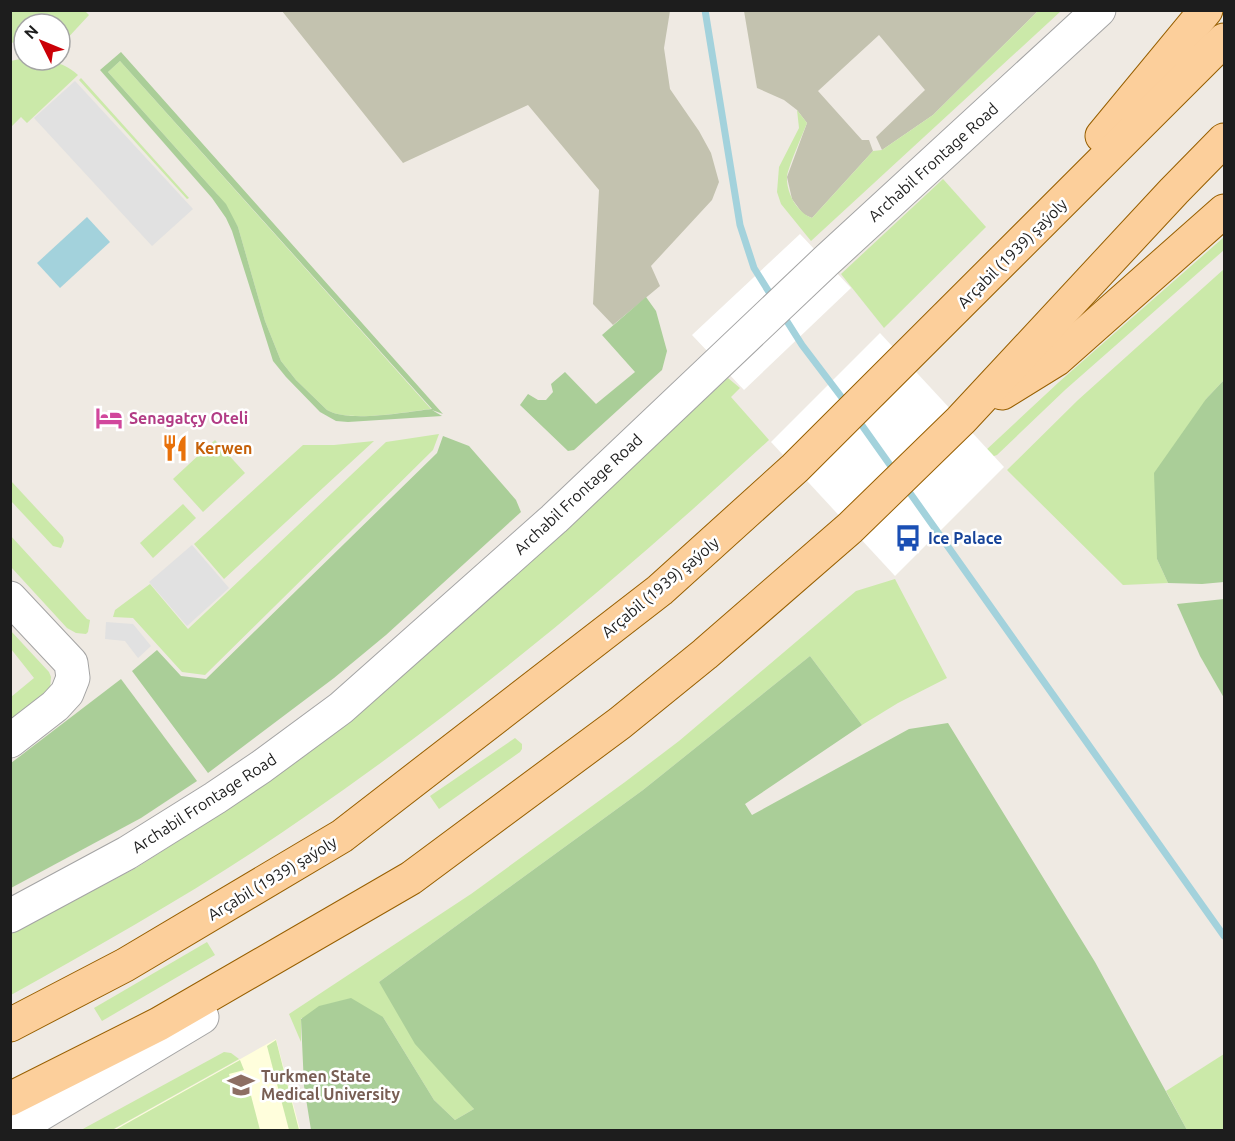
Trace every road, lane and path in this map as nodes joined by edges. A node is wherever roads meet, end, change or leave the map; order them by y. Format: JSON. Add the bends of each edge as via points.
{"nodes":[{"id":1,"x":1099,"y":10,"type":"edge"},
{"id":2,"x":1206,"y":10,"type":"edge"},
{"id":3,"x":1224,"y":40,"type":"edge"},
{"id":4,"x":1224,"y":140,"type":"edge"},
{"id":5,"x":1224,"y":211,"type":"edge"},
{"id":6,"x":913,"y":352,"type":"junction"},
{"id":7,"x":964,"y":417,"type":"junction"},
{"id":8,"x":10,"y":597,"type":"edge"},
{"id":9,"x":10,"y":741,"type":"edge"},
{"id":10,"x":411,"y":878,"type":"junction"},
{"id":11,"x":10,"y":916,"type":"edge"},
{"id":12,"x":10,"y":1025,"type":"edge"},
{"id":13,"x":10,"y":1099,"type":"edge"},
{"id":14,"x":14,"y":1131,"type":"edge"}],
"edges":[{"from":1,"to":11,"type":"street","name":"Archabil Frontage Road","via":[[554,519],[341,708],[205,804],[127,853]]},
{"from":2,"to":6,"type":"main road"},
{"from":3,"to":6,"type":"main road","name":"Arçabil (1939) şaýoly"},
{"from":4,"to":7,"type":"main road"},
{"from":5,"to":7,"type":"main road","via":[[1057,359]]},
{"from":6,"to":12,"type":"main road","name":"Arçabil (1939) şaýoly","via":[[795,468],[660,590],[342,836],[125,965]]},
{"from":7,"to":10,"type":"main road","via":[[850,528],[705,654],[620,723]]},
{"from":8,"to":9,"type":"street","via":[[71,663],[73,678],[67,693],[55,706]]},
{"from":10,"to":13,"type":"main road","via":[[159,1024]]},
{"from":10,"to":14,"type":"street","via":[[234,998]]}]}
